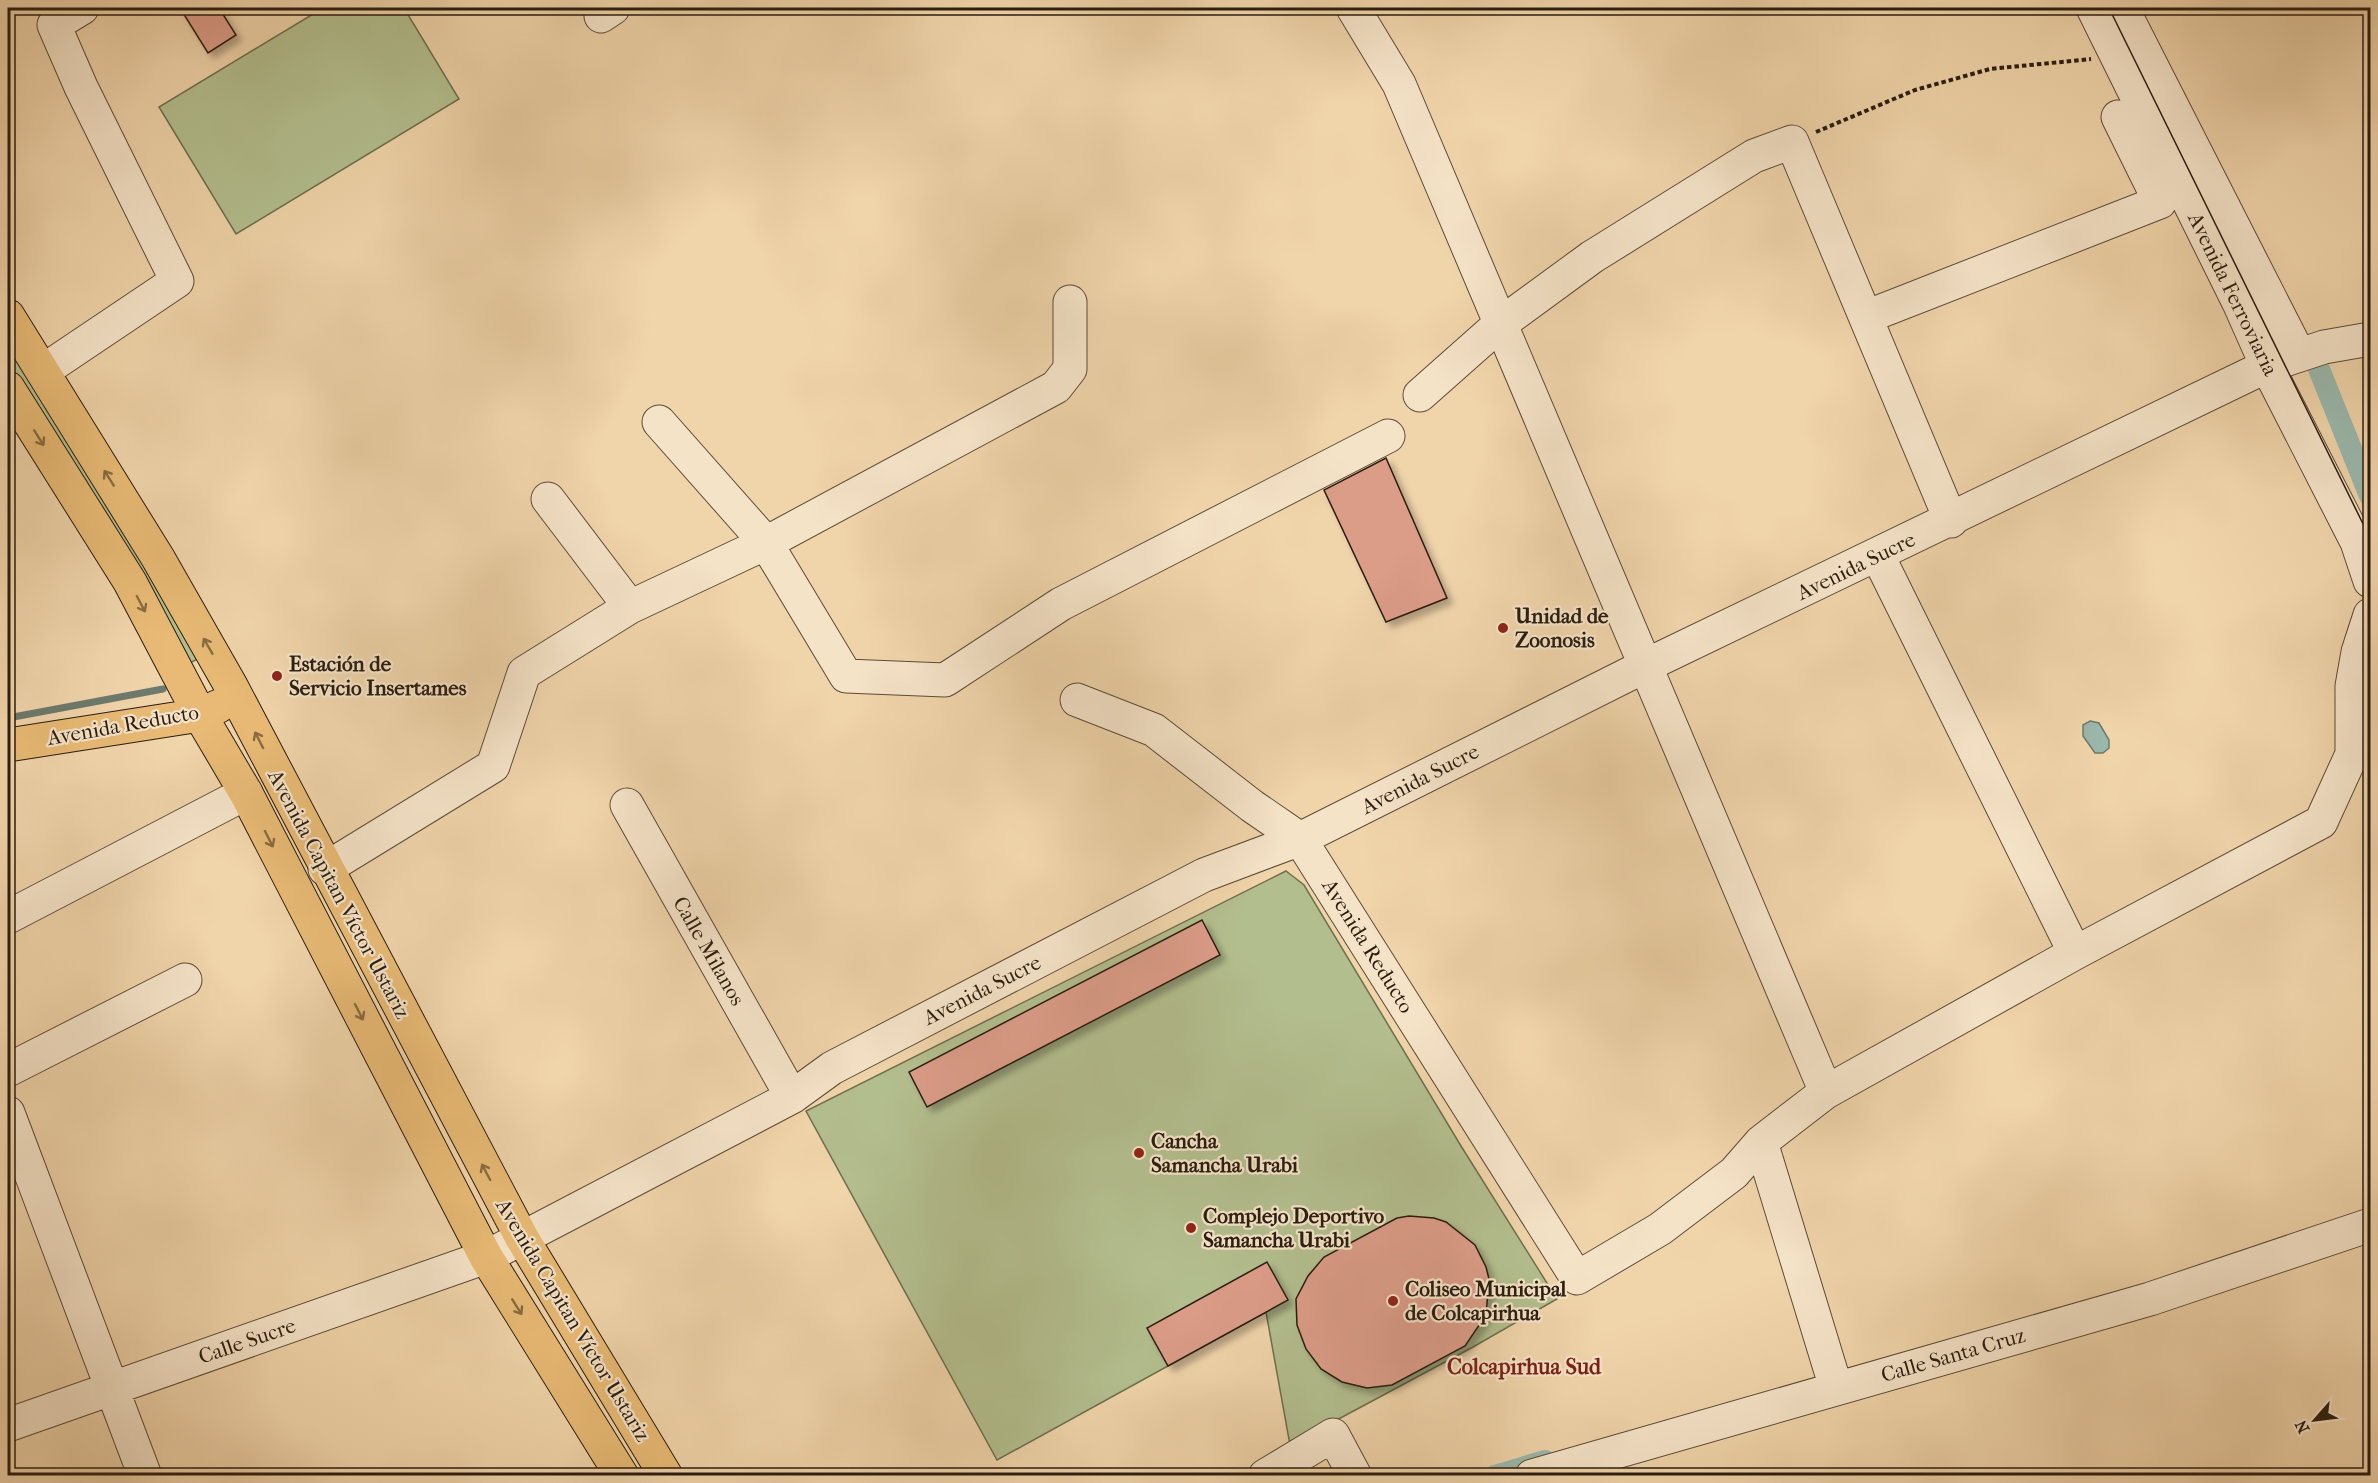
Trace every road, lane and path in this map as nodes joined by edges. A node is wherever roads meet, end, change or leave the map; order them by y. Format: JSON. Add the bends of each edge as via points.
{"nodes":[{"id":1,"x":82,"y":8,"type":"edge"},
{"id":2,"x":1353,"y":8,"type":"edge"},
{"id":3,"x":2093,"y":8,"type":"edge"},
{"id":4,"x":2122,"y":8,"type":"edge"},
{"id":5,"x":2114,"y":52,"type":"junction"},
{"id":6,"x":2118,"y":117,"type":"dead end"},
{"id":7,"x":1791,"y":142,"type":"junction"},
{"id":8,"x":1070,"y":302,"type":"dead end"},
{"id":9,"x":8,"y":316,"type":"edge"},
{"id":10,"x":1866,"y":317,"type":"junction"},
{"id":11,"x":1499,"y":325,"type":"junction"},
{"id":12,"x":2370,"y":339,"type":"edge"},
{"id":13,"x":2299,"y":355,"type":"junction"},
{"id":14,"x":2267,"y":366,"type":"junction"},
{"id":15,"x":43,"y":371,"type":"junction"},
{"id":16,"x":8,"y":388,"type":"edge"},
{"id":17,"x":1420,"y":395,"type":"dead end"},
{"id":18,"x":659,"y":422,"type":"dead end"},
{"id":19,"x":1388,"y":436,"type":"dead end"},
{"id":20,"x":548,"y":499,"type":"dead end"},
{"id":21,"x":1951,"y":521,"type":"junction"},
{"id":22,"x":766,"y":543,"type":"junction"},
{"id":23,"x":1878,"y":556,"type":"junction"},
{"id":24,"x":2370,"y":581,"type":"edge"},
{"id":25,"x":630,"y":607,"type":"junction"},
{"id":26,"x":2370,"y":615,"type":"edge"},
{"id":27,"x":1647,"y":665,"type":"junction"},
{"id":28,"x":236,"y":697,"type":"junction"},
{"id":29,"x":1077,"y":700,"type":"dead end"},
{"id":30,"x":200,"y":715,"type":"junction"},
{"id":31,"x":8,"y":746,"type":"edge"},
{"id":32,"x":246,"y":793,"type":"junction"},
{"id":33,"x":627,"y":805,"type":"dead end"},
{"id":34,"x":1300,"y":839,"type":"junction"},
{"id":35,"x":325,"y":869,"type":"junction"},
{"id":36,"x":8,"y":917,"type":"edge"},
{"id":37,"x":2075,"y":953,"type":"junction"},
{"id":38,"x":185,"y":980,"type":"dead end"},
{"id":39,"x":8,"y":1070,"type":"edge"},
{"id":40,"x":1826,"y":1092,"type":"junction"},
{"id":41,"x":792,"y":1096,"type":"junction"},
{"id":42,"x":8,"y":1113,"type":"edge"},
{"id":43,"x":1761,"y":1143,"type":"junction"},
{"id":44,"x":2370,"y":1225,"type":"edge"},
{"id":45,"x":522,"y":1238,"type":"junction"},
{"id":46,"x":486,"y":1257,"type":"junction"},
{"id":47,"x":112,"y":1388,"type":"junction"},
{"id":48,"x":1836,"y":1388,"type":"junction"},
{"id":49,"x":8,"y":1425,"type":"edge"},
{"id":50,"x":145,"y":1476,"type":"edge"},
{"id":51,"x":622,"y":1476,"type":"edge"},
{"id":52,"x":666,"y":1476,"type":"edge"},
{"id":53,"x":1265,"y":1476,"type":"edge"},
{"id":54,"x":1355,"y":1476,"type":"edge"},
{"id":55,"x":1532,"y":1476,"type":"edge"}],
"edges":[{"from":1,"to":15,"type":"street","via":[[54,25],[177,282]]},
{"from":2,"to":11,"type":"street","via":[[1399,84]]},
{"from":3,"to":5,"type":"street","name":"Avenida Ferroviaria"},
{"from":4,"to":13,"type":"street","name":"Avenida Ferroviaria"},
{"from":5,"to":7,"type":"path","via":[[2090,60],[1990,69],[1915,90]]},
{"from":5,"to":14,"type":"street","name":"Avenida Ferroviaria"},
{"from":6,"to":10,"type":"street","via":[[2160,202]]},
{"from":7,"to":10,"type":"street"},
{"from":7,"to":11,"type":"street","via":[[1754,156],[1592,257]]},
{"from":8,"to":22,"type":"street","via":[[1070,369],[1056,387]]},
{"from":9,"to":15,"type":"main road","name":"Avenida Capitan Víctor Ustariz"},
{"from":10,"to":21,"type":"street"},
{"from":11,"to":17,"type":"street"},
{"from":11,"to":27,"type":"street"},
{"from":12,"to":13,"type":"street","name":"Avenida Sucre"},
{"from":13,"to":14,"type":"street","name":"Avenida Sucre"},
{"from":14,"to":21,"type":"street","name":"Avenida Sucre"},
{"from":14,"to":24,"type":"street","name":"Avenida Ferroviaria","via":[[2357,542]]},
{"from":28,"to":15,"type":"main road","name":"Avenida Capitan Víctor Ustariz","one_way":true,"via":[[158,558]]},
{"from":16,"to":30,"type":"main road","name":"Avenida Capitan Víctor Ustariz","one_way":true,"via":[[130,582]]},
{"from":18,"to":22,"type":"street"},
{"from":19,"to":22,"type":"street","via":[[1061,604],[945,680],[846,676]]},
{"from":20,"to":25,"type":"street"},
{"from":21,"to":23,"type":"street","name":"Avenida Sucre"},
{"from":22,"to":25,"type":"street"},
{"from":23,"to":27,"type":"street","name":"Avenida Sucre"},
{"from":23,"to":37,"type":"street"},
{"from":25,"to":35,"type":"street","via":[[524,673],[493,766]]},
{"from":26,"to":37,"type":"street","via":[[2352,686],[2352,754],[2321,822]]},
{"from":27,"to":34,"type":"street","name":"Avenida Sucre"},
{"from":27,"to":40,"type":"street"},
{"from":28,"to":30,"type":"main road","name":"Avenida Reducto"},
{"from":35,"to":28,"type":"main road","name":"Avenida Capitan Víctor Ustariz","one_way":true},
{"from":29,"to":34,"type":"street","name":"Avenida Reducto","via":[[1154,730]]},
{"from":30,"to":31,"type":"main road","name":"Avenida Reducto"},
{"from":30,"to":32,"type":"main road","name":"Avenida Capitan Víctor Ustariz"},
{"from":32,"to":36,"type":"street"},
{"from":32,"to":46,"type":"main road","name":"Avenida Capitan Víctor Ustariz","one_way":true},
{"from":33,"to":41,"type":"street","name":"Calle Milanos"},
{"from":34,"to":41,"type":"street","name":"Avenida Sucre","via":[[1204,875],[832,1068]]},
{"from":34,"to":43,"type":"street","name":"Avenida Reducto","via":[[1577,1278],[1660,1229],[1734,1173]]},
{"from":45,"to":35,"type":"main road","name":"Avenida Capitan Víctor Ustariz","one_way":true},
{"from":37,"to":40,"type":"street"},
{"from":38,"to":39,"type":"street"},
{"from":40,"to":43,"type":"street"},
{"from":41,"to":45,"type":"street","name":"Avenida Sucre"},
{"from":42,"to":47,"type":"street"},
{"from":43,"to":48,"type":"street"},
{"from":44,"to":48,"type":"street","name":"Calle Santa Cruz","via":[[2150,1299]]},
{"from":45,"to":46,"type":"street","name":"Avenida Sucre"},
{"from":45,"to":52,"type":"main road","name":"Avenida Capitan Víctor Ustariz"},
{"from":46,"to":47,"type":"street","name":"Calle Sucre"},
{"from":46,"to":51,"type":"main road","name":"Avenida Capitan Víctor Ustariz","one_way":true},
{"from":47,"to":49,"type":"street","name":"Calle Sucre"},
{"from":47,"to":50,"type":"street"},
{"from":48,"to":55,"type":"street","name":"Calle Santa Cruz"},
{"from":53,"to":54,"type":"street","via":[[1333,1435]]}]}
